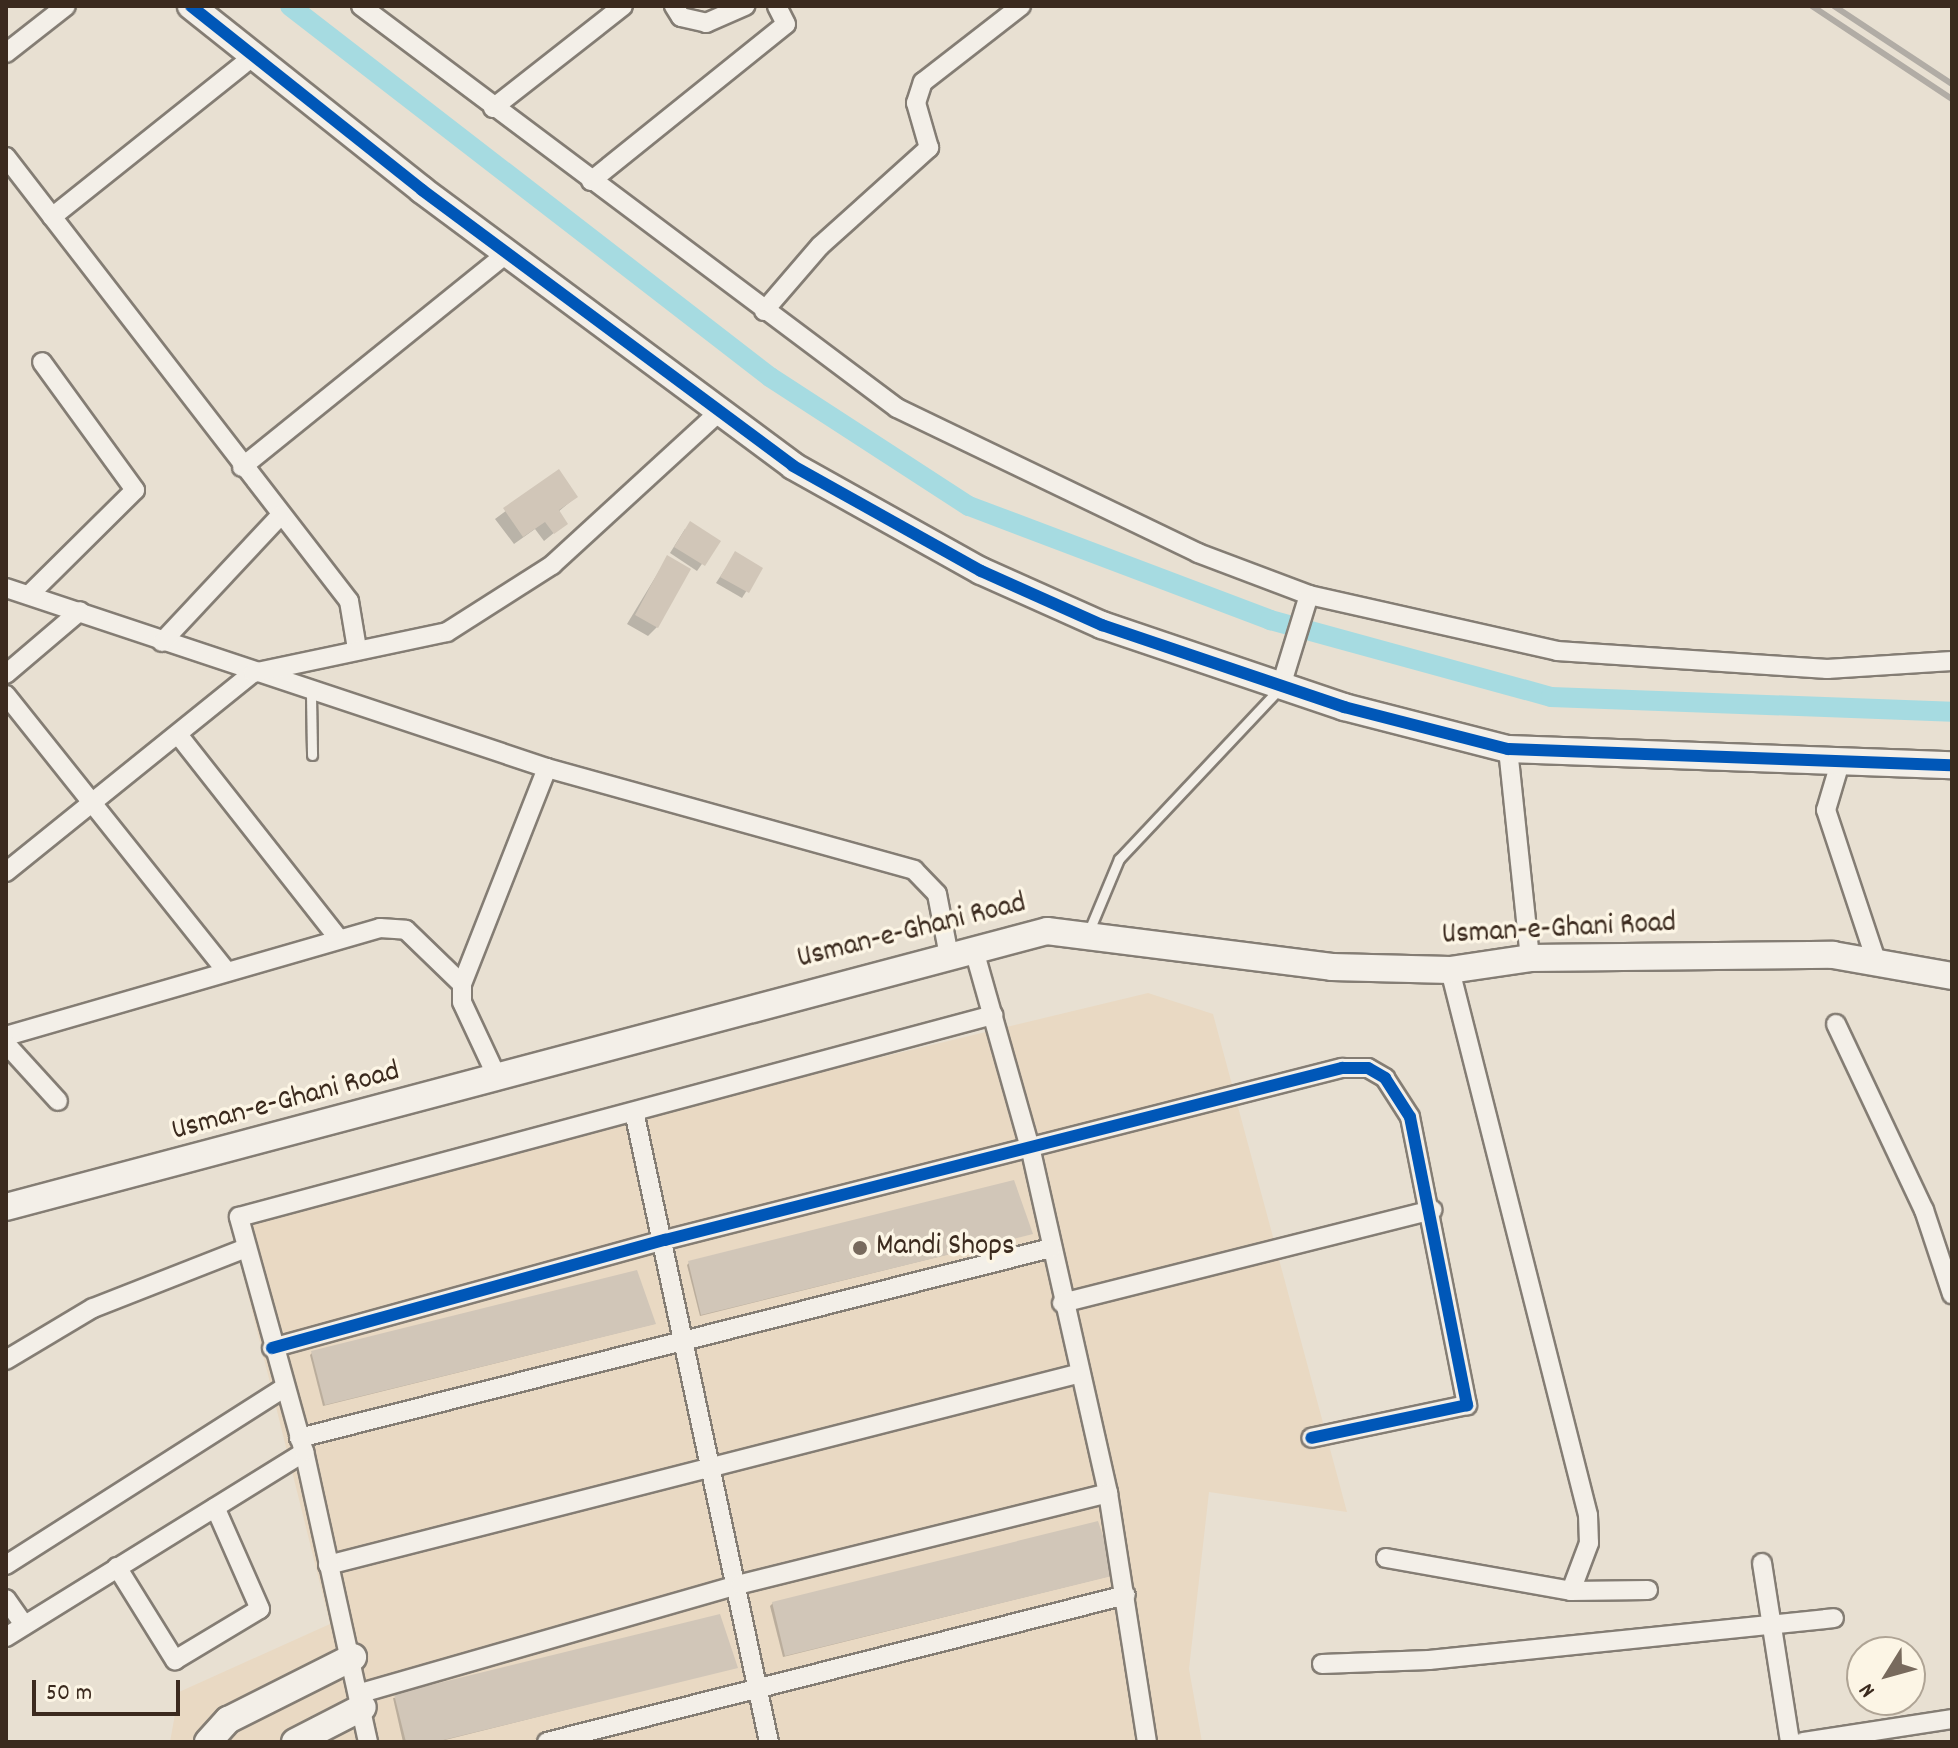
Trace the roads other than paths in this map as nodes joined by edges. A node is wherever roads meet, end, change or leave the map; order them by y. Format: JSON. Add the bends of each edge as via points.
{"nodes":[{"id":1,"x":66,"y":6,"type":"edge"},
{"id":2,"x":191,"y":6,"type":"edge"},
{"id":3,"x":361,"y":6,"type":"edge"},
{"id":4,"x":623,"y":6,"type":"edge"},
{"id":5,"x":674,"y":6,"type":"edge"},
{"id":6,"x":745,"y":6,"type":"edge"},
{"id":7,"x":777,"y":6,"type":"edge"},
{"id":8,"x":1021,"y":6,"type":"edge"},
{"id":9,"x":6,"y":53,"type":"edge"},
{"id":10,"x":254,"y":56,"type":"junction"},
{"id":11,"x":493,"y":108,"type":"junction"},
{"id":12,"x":6,"y":157,"type":"edge"},
{"id":13,"x":591,"y":181,"type":"junction"},
{"id":14,"x":52,"y":217,"type":"junction"},
{"id":15,"x":506,"y":254,"type":"junction"},
{"id":16,"x":764,"y":311,"type":"junction"},
{"id":17,"x":42,"y":362,"type":"dead end"},
{"id":18,"x":717,"y":414,"type":"junction"},
{"id":19,"x":242,"y":467,"type":"junction"},
{"id":20,"x":281,"y":515,"type":"junction"},
{"id":21,"x":6,"y":588,"type":"edge"},
{"id":22,"x":29,"y":595,"type":"junction"},
{"id":23,"x":1307,"y":600,"type":"junction"},
{"id":24,"x":80,"y":611,"type":"junction"},
{"id":25,"x":162,"y":642,"type":"junction"},
{"id":26,"x":357,"y":649,"type":"junction"},
{"id":27,"x":1952,"y":661,"type":"edge"},
{"id":28,"x":253,"y":673,"type":"junction"},
{"id":29,"x":6,"y":674,"type":"edge"},
{"id":30,"x":1281,"y":686,"type":"junction"},
{"id":31,"x":6,"y":695,"type":"edge"},
{"id":32,"x":311,"y":695,"type":"junction"},
{"id":33,"x":180,"y":737,"type":"junction"},
{"id":34,"x":1508,"y":749,"type":"junction"},
{"id":35,"x":312,"y":755,"type":"dead end"},
{"id":36,"x":1840,"y":763,"type":"junction"},
{"id":37,"x":1952,"y":765,"type":"edge"},
{"id":38,"x":547,"y":768,"type":"junction"},
{"id":39,"x":95,"y":803,"type":"junction"},
{"id":40,"x":6,"y":871,"type":"edge"},
{"id":41,"x":338,"y":938,"type":"junction"},
{"id":42,"x":1086,"y":938,"type":"junction"},
{"id":43,"x":961,"y":953,"type":"junction"},
{"id":44,"x":1530,"y":958,"type":"junction"},
{"id":45,"x":1876,"y":960,"type":"junction"},
{"id":46,"x":225,"y":969,"type":"junction"},
{"id":47,"x":1450,"y":970,"type":"junction"},
{"id":48,"x":1952,"y":976,"type":"edge"},
{"id":49,"x":462,"y":984,"type":"junction"},
{"id":50,"x":993,"y":1015,"type":"junction"},
{"id":51,"x":1836,"y":1024,"type":"dead end"},
{"id":52,"x":6,"y":1036,"type":"edge"},
{"id":53,"x":6,"y":1044,"type":"edge"},
{"id":54,"x":498,"y":1079,"type":"junction"},
{"id":55,"x":58,"y":1101,"type":"dead end"},
{"id":56,"x":635,"y":1116,"type":"junction"},
{"id":57,"x":1031,"y":1151,"type":"junction"},
{"id":58,"x":6,"y":1207,"type":"edge"},
{"id":59,"x":1432,"y":1210,"type":"junction"},
{"id":60,"x":665,"y":1240,"type":"junction"},
{"id":61,"x":246,"y":1248,"type":"junction"},
{"id":62,"x":1051,"y":1248,"type":"junction"},
{"id":63,"x":1952,"y":1294,"type":"edge"},
{"id":64,"x":1062,"y":1303,"type":"junction"},
{"id":65,"x":687,"y":1344,"type":"junction"},
{"id":66,"x":272,"y":1348,"type":"junction"},
{"id":67,"x":6,"y":1360,"type":"edge"},
{"id":68,"x":1077,"y":1374,"type":"junction"},
{"id":69,"x":284,"y":1388,"type":"junction"},
{"id":70,"x":1311,"y":1438,"type":"dead end"},
{"id":71,"x":301,"y":1445,"type":"junction"},
{"id":72,"x":712,"y":1465,"type":"junction"},
{"id":73,"x":1108,"y":1493,"type":"junction"},
{"id":74,"x":215,"y":1507,"type":"junction"},
{"id":75,"x":1386,"y":1558,"type":"dead end"},
{"id":76,"x":1762,"y":1563,"type":"dead end"},
{"id":77,"x":6,"y":1565,"type":"edge"},
{"id":78,"x":328,"y":1565,"type":"junction"},
{"id":79,"x":117,"y":1567,"type":"junction"},
{"id":80,"x":741,"y":1584,"type":"junction"},
{"id":81,"x":1648,"y":1590,"type":"dead end"},
{"id":82,"x":1571,"y":1591,"type":"junction"},
{"id":83,"x":1126,"y":1595,"type":"junction"},
{"id":84,"x":6,"y":1599,"type":"edge"},
{"id":85,"x":1834,"y":1618,"type":"dead end"},
{"id":86,"x":1771,"y":1623,"type":"junction"},
{"id":87,"x":24,"y":1625,"type":"junction"},
{"id":88,"x":6,"y":1637,"type":"edge"},
{"id":89,"x":353,"y":1657,"type":"junction"},
{"id":90,"x":1322,"y":1664,"type":"dead end"},
{"id":91,"x":759,"y":1690,"type":"junction"},
{"id":92,"x":362,"y":1700,"type":"junction"},
{"id":93,"x":1952,"y":1719,"type":"edge"},
{"id":94,"x":1883,"y":1736,"type":"edge"},
{"id":95,"x":208,"y":1742,"type":"edge"},
{"id":96,"x":295,"y":1742,"type":"edge"},
{"id":97,"x":368,"y":1742,"type":"edge"},
{"id":98,"x":547,"y":1742,"type":"edge"},
{"id":99,"x":769,"y":1742,"type":"edge"},
{"id":100,"x":1147,"y":1742,"type":"edge"},
{"id":101,"x":1790,"y":1742,"type":"edge"},
{"id":102,"x":1803,"y":1742,"type":"edge"}],
"edges":[{"from":1,"to":9,"type":"street"},
{"from":2,"to":10,"type":"street"},
{"from":3,"to":11,"type":"street"},
{"from":4,"to":11,"type":"street"},
{"from":5,"to":6,"type":"street","via":[[681,17],[706,23]]},
{"from":7,"to":13,"type":"street","via":[[786,24]]},
{"from":8,"to":16,"type":"street","via":[[923,82],[916,103],[929,148],[820,246]]},
{"from":10,"to":14,"type":"street"},
{"from":10,"to":15,"type":"street"},
{"from":11,"to":13,"type":"street"},
{"from":12,"to":14,"type":"street"},
{"from":13,"to":16,"type":"street"},
{"from":14,"to":19,"type":"street"},
{"from":15,"to":18,"type":"street"},
{"from":15,"to":19,"type":"street"},
{"from":16,"to":23,"type":"street","via":[[897,408],[1046,485]]},
{"from":17,"to":22,"type":"street","via":[[135,490]]},
{"from":18,"to":26,"type":"street","via":[[552,565],[447,632]]},
{"from":18,"to":30,"type":"street","via":[[981,571],[1102,625]]},
{"from":19,"to":20,"type":"street"},
{"from":20,"to":25,"type":"street"},
{"from":20,"to":26,"type":"street","via":[[349,601]]},
{"from":21,"to":22,"type":"street"},
{"from":22,"to":24,"type":"street"},
{"from":23,"to":27,"type":"street","via":[[1557,651],[1827,669]]},
{"from":23,"to":30,"type":"street"},
{"from":24,"to":25,"type":"street"},
{"from":24,"to":29,"type":"street"},
{"from":25,"to":28,"type":"street"},
{"from":26,"to":28,"type":"street"},
{"from":28,"to":32,"type":"street"},
{"from":28,"to":33,"type":"street"},
{"from":30,"to":34,"type":"street"},
{"from":30,"to":42,"type":"lane","via":[[1119,859]]},
{"from":31,"to":39,"type":"street"},
{"from":32,"to":35,"type":"lane"},
{"from":32,"to":38,"type":"street"},
{"from":33,"to":39,"type":"street"},
{"from":33,"to":41,"type":"street"},
{"from":34,"to":36,"type":"street"},
{"from":34,"to":44,"type":"street"},
{"from":36,"to":37,"type":"street"},
{"from":36,"to":45,"type":"street","via":[[1826,810]]},
{"from":38,"to":43,"type":"street","via":[[914,870],[937,894]]},
{"from":38,"to":49,"type":"street"},
{"from":39,"to":40,"type":"street"},
{"from":39,"to":46,"type":"street"},
{"from":41,"to":46,"type":"street"},
{"from":41,"to":49,"type":"street","via":[[406,930]]},
{"from":42,"to":43,"type":"street","name":"Usman-e-Ghani Road","via":[[1047,931]]},
{"from":42,"to":47,"type":"street","name":"Usman-e-Ghani Road","via":[[1332,967]]},
{"from":43,"to":50,"type":"street"},
{"from":43,"to":54,"type":"street","name":"Usman-e-Ghani Road"},
{"from":44,"to":45,"type":"street","name":"Usman-e-Ghani Road"},
{"from":44,"to":47,"type":"street","name":"Usman-e-Ghani Road"},
{"from":45,"to":48,"type":"street","name":"Usman-e-Ghani Road"},
{"from":46,"to":52,"type":"street"},
{"from":47,"to":82,"type":"street","via":[[1588,1515],[1589,1543]]},
{"from":49,"to":54,"type":"street","via":[[462,1002]]},
{"from":50,"to":56,"type":"street"},
{"from":50,"to":57,"type":"street"},
{"from":51,"to":63,"type":"street","via":[[1924,1210]]},
{"from":53,"to":55,"type":"street"},
{"from":54,"to":58,"type":"street","name":"Usman-e-Ghani Road"},
{"from":56,"to":60,"type":"street"},
{"from":56,"to":61,"type":"street","via":[[239,1217]]},
{"from":57,"to":59,"type":"street","via":[[1342,1068],[1368,1068],[1385,1078],[1410,1117]]},
{"from":57,"to":60,"type":"street"},
{"from":57,"to":62,"type":"street"},
{"from":59,"to":64,"type":"street"},
{"from":59,"to":70,"type":"street","via":[[1467,1405]]},
{"from":60,"to":65,"type":"street"},
{"from":60,"to":66,"type":"street"},
{"from":61,"to":66,"type":"street"},
{"from":61,"to":67,"type":"street","via":[[93,1308]]},
{"from":62,"to":64,"type":"street"},
{"from":62,"to":65,"type":"street"},
{"from":64,"to":68,"type":"street"},
{"from":65,"to":71,"type":"street"},
{"from":65,"to":72,"type":"street"},
{"from":66,"to":69,"type":"street"},
{"from":68,"to":72,"type":"street"},
{"from":68,"to":73,"type":"street"},
{"from":69,"to":71,"type":"street"},
{"from":69,"to":77,"type":"street"},
{"from":71,"to":74,"type":"street"},
{"from":71,"to":78,"type":"street"},
{"from":72,"to":78,"type":"street"},
{"from":72,"to":80,"type":"street"},
{"from":73,"to":80,"type":"street"},
{"from":73,"to":83,"type":"street"},
{"from":74,"to":79,"type":"street"},
{"from":74,"to":79,"type":"street","via":[[260,1609],[175,1660]]},
{"from":75,"to":82,"type":"street"},
{"from":76,"to":86,"type":"street"},
{"from":78,"to":89,"type":"street"},
{"from":79,"to":87,"type":"street"},
{"from":80,"to":91,"type":"street"},
{"from":80,"to":92,"type":"street"},
{"from":81,"to":82,"type":"street"},
{"from":83,"to":91,"type":"street"},
{"from":83,"to":100,"type":"street"},
{"from":84,"to":87,"type":"street"},
{"from":85,"to":86,"type":"street"},
{"from":86,"to":90,"type":"street","via":[[1475,1656]]},
{"from":86,"to":101,"type":"street"},
{"from":87,"to":88,"type":"street"},
{"from":89,"to":92,"type":"street"},
{"from":89,"to":95,"type":"street","via":[[228,1720]]},
{"from":91,"to":98,"type":"street"},
{"from":91,"to":99,"type":"street"},
{"from":92,"to":96,"type":"street"},
{"from":92,"to":97,"type":"street"},
{"from":93,"to":94,"type":"street"},
{"from":94,"to":102,"type":"street"}]}
